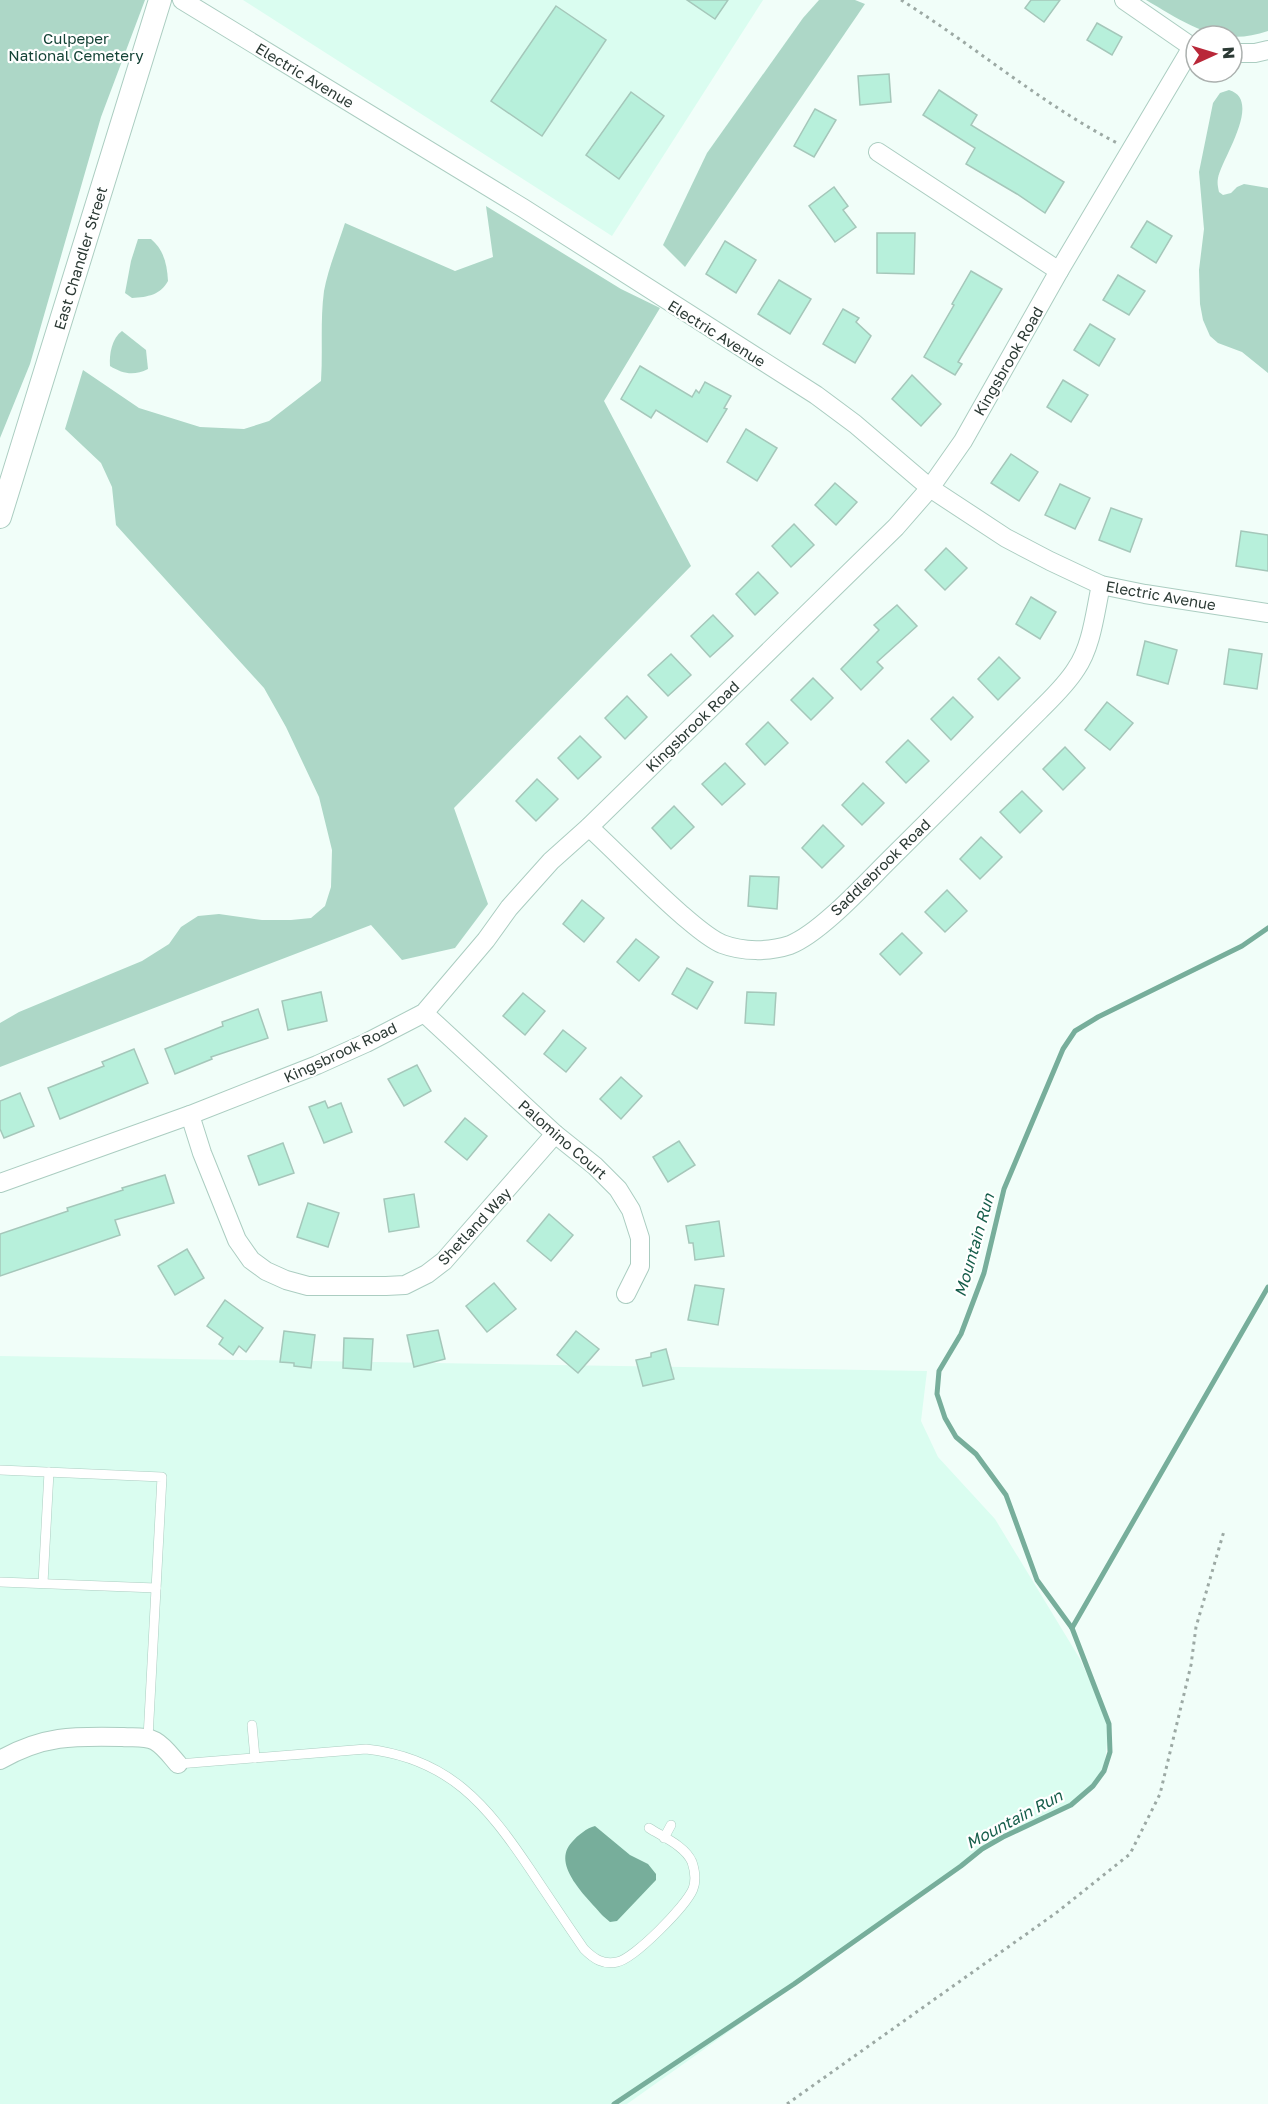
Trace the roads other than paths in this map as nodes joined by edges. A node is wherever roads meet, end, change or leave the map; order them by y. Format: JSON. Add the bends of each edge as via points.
{"nodes":[{"id":1,"x":160,"y":0,"type":"edge"},
{"id":2,"x":182,"y":0,"type":"edge"},
{"id":3,"x":1124,"y":0,"type":"edge"},
{"id":4,"x":1184,"y":40,"type":"edge"},
{"id":5,"x":1268,"y":50,"type":"edge"},
{"id":6,"x":1244,"y":53,"type":"edge"},
{"id":7,"x":1184,"y":63,"type":"edge"},
{"id":8,"x":878,"y":152,"type":"dead end"},
{"id":9,"x":1059,"y":271,"type":"junction"},
{"id":10,"x":930,"y":488,"type":"junction"},
{"id":11,"x":0,"y":517,"type":"edge"},
{"id":12,"x":1101,"y":585,"type":"junction"},
{"id":13,"x":1268,"y":613,"type":"edge"},
{"id":14,"x":589,"y":827,"type":"junction"},
{"id":15,"x":424,"y":1013,"type":"junction"},
{"id":16,"x":190,"y":1115,"type":"junction"},
{"id":17,"x":555,"y":1134,"type":"junction"},
{"id":18,"x":0,"y":1183,"type":"edge"},
{"id":19,"x":626,"y":1294,"type":"dead end"},
{"id":20,"x":0,"y":1470,"type":"edge"},
{"id":21,"x":49,"y":1472,"type":"junction"},
{"id":22,"x":0,"y":1582,"type":"edge"},
{"id":23,"x":43,"y":1583,"type":"junction"},
{"id":24,"x":156,"y":1588,"type":"junction"},
{"id":25,"x":252,"y":1725,"type":"dead end"},
{"id":26,"x":148,"y":1738,"type":"junction"},
{"id":27,"x":255,"y":1758,"type":"junction"},
{"id":28,"x":0,"y":1760,"type":"edge"},
{"id":29,"x":178,"y":1764,"type":"joint"},
{"id":30,"x":671,"y":1825,"type":"dead end"},
{"id":31,"x":649,"y":1828,"type":"dead end"},
{"id":32,"x":664,"y":1838,"type":"junction"}],
"edges":[{"from":1,"to":11,"type":"street","name":"East Chandler Street"},
{"from":2,"to":10,"type":"street","name":"Electric Avenue","via":[[523,208],[816,396]]},
{"from":3,"to":4,"type":"street"},
{"from":5,"to":6,"type":"street"},
{"from":7,"to":9,"type":"street","name":"Kingsbrook Road"},
{"from":8,"to":9,"type":"street"},
{"from":9,"to":10,"type":"street","name":"Kingsbrook Road","via":[[963,441]]},
{"from":10,"to":12,"type":"street","name":"Electric Avenue","via":[[1006,538]]},
{"from":10,"to":14,"type":"street","name":"Kingsbrook Road","via":[[896,527]]},
{"from":12,"to":13,"type":"street","name":"Electric Avenue"},
{"from":12,"to":14,"type":"street","name":"Saddlebrook Road","via":[[1083,657],[1070,678],[844,904],[791,944],[761,950],[720,944],[673,907]]},
{"from":14,"to":15,"type":"street","name":"Kingsbrook Road","via":[[551,861],[509,908]]},
{"from":15,"to":16,"type":"street","name":"Kingsbrook Road","via":[[318,1065]]},
{"from":15,"to":17,"type":"street","name":"Palomino Court"},
{"from":16,"to":17,"type":"street","name":"Shetland Way","via":[[237,1240],[251,1260],[266,1271],[308,1286],[405,1285],[427,1274],[444,1261]]},
{"from":16,"to":18,"type":"street","name":"Kingsbrook Road"},
{"from":17,"to":19,"type":"street","name":"Palomino Court","via":[[603,1173],[631,1210],[640,1238],[640,1266]]},
{"from":20,"to":21,"type":"lane"},
{"from":21,"to":23,"type":"lane"},
{"from":21,"to":24,"type":"lane","via":[[162,1477]]},
{"from":22,"to":23,"type":"lane"},
{"from":23,"to":24,"type":"lane"},
{"from":24,"to":26,"type":"lane"},
{"from":25,"to":27,"type":"lane"},
{"from":26,"to":28,"type":"street","via":[[61,1738],[31,1744]]},
{"from":26,"to":29,"type":"street"},
{"from":27,"to":29,"type":"lane"},
{"from":27,"to":32,"type":"lane","via":[[366,1749],[397,1754],[436,1770],[484,1807],[584,1949],[606,1963],[622,1961],[636,1953],[683,1905],[694,1888],[691,1861]]},
{"from":30,"to":32,"type":"lane"},
{"from":31,"to":32,"type":"lane"}]}
